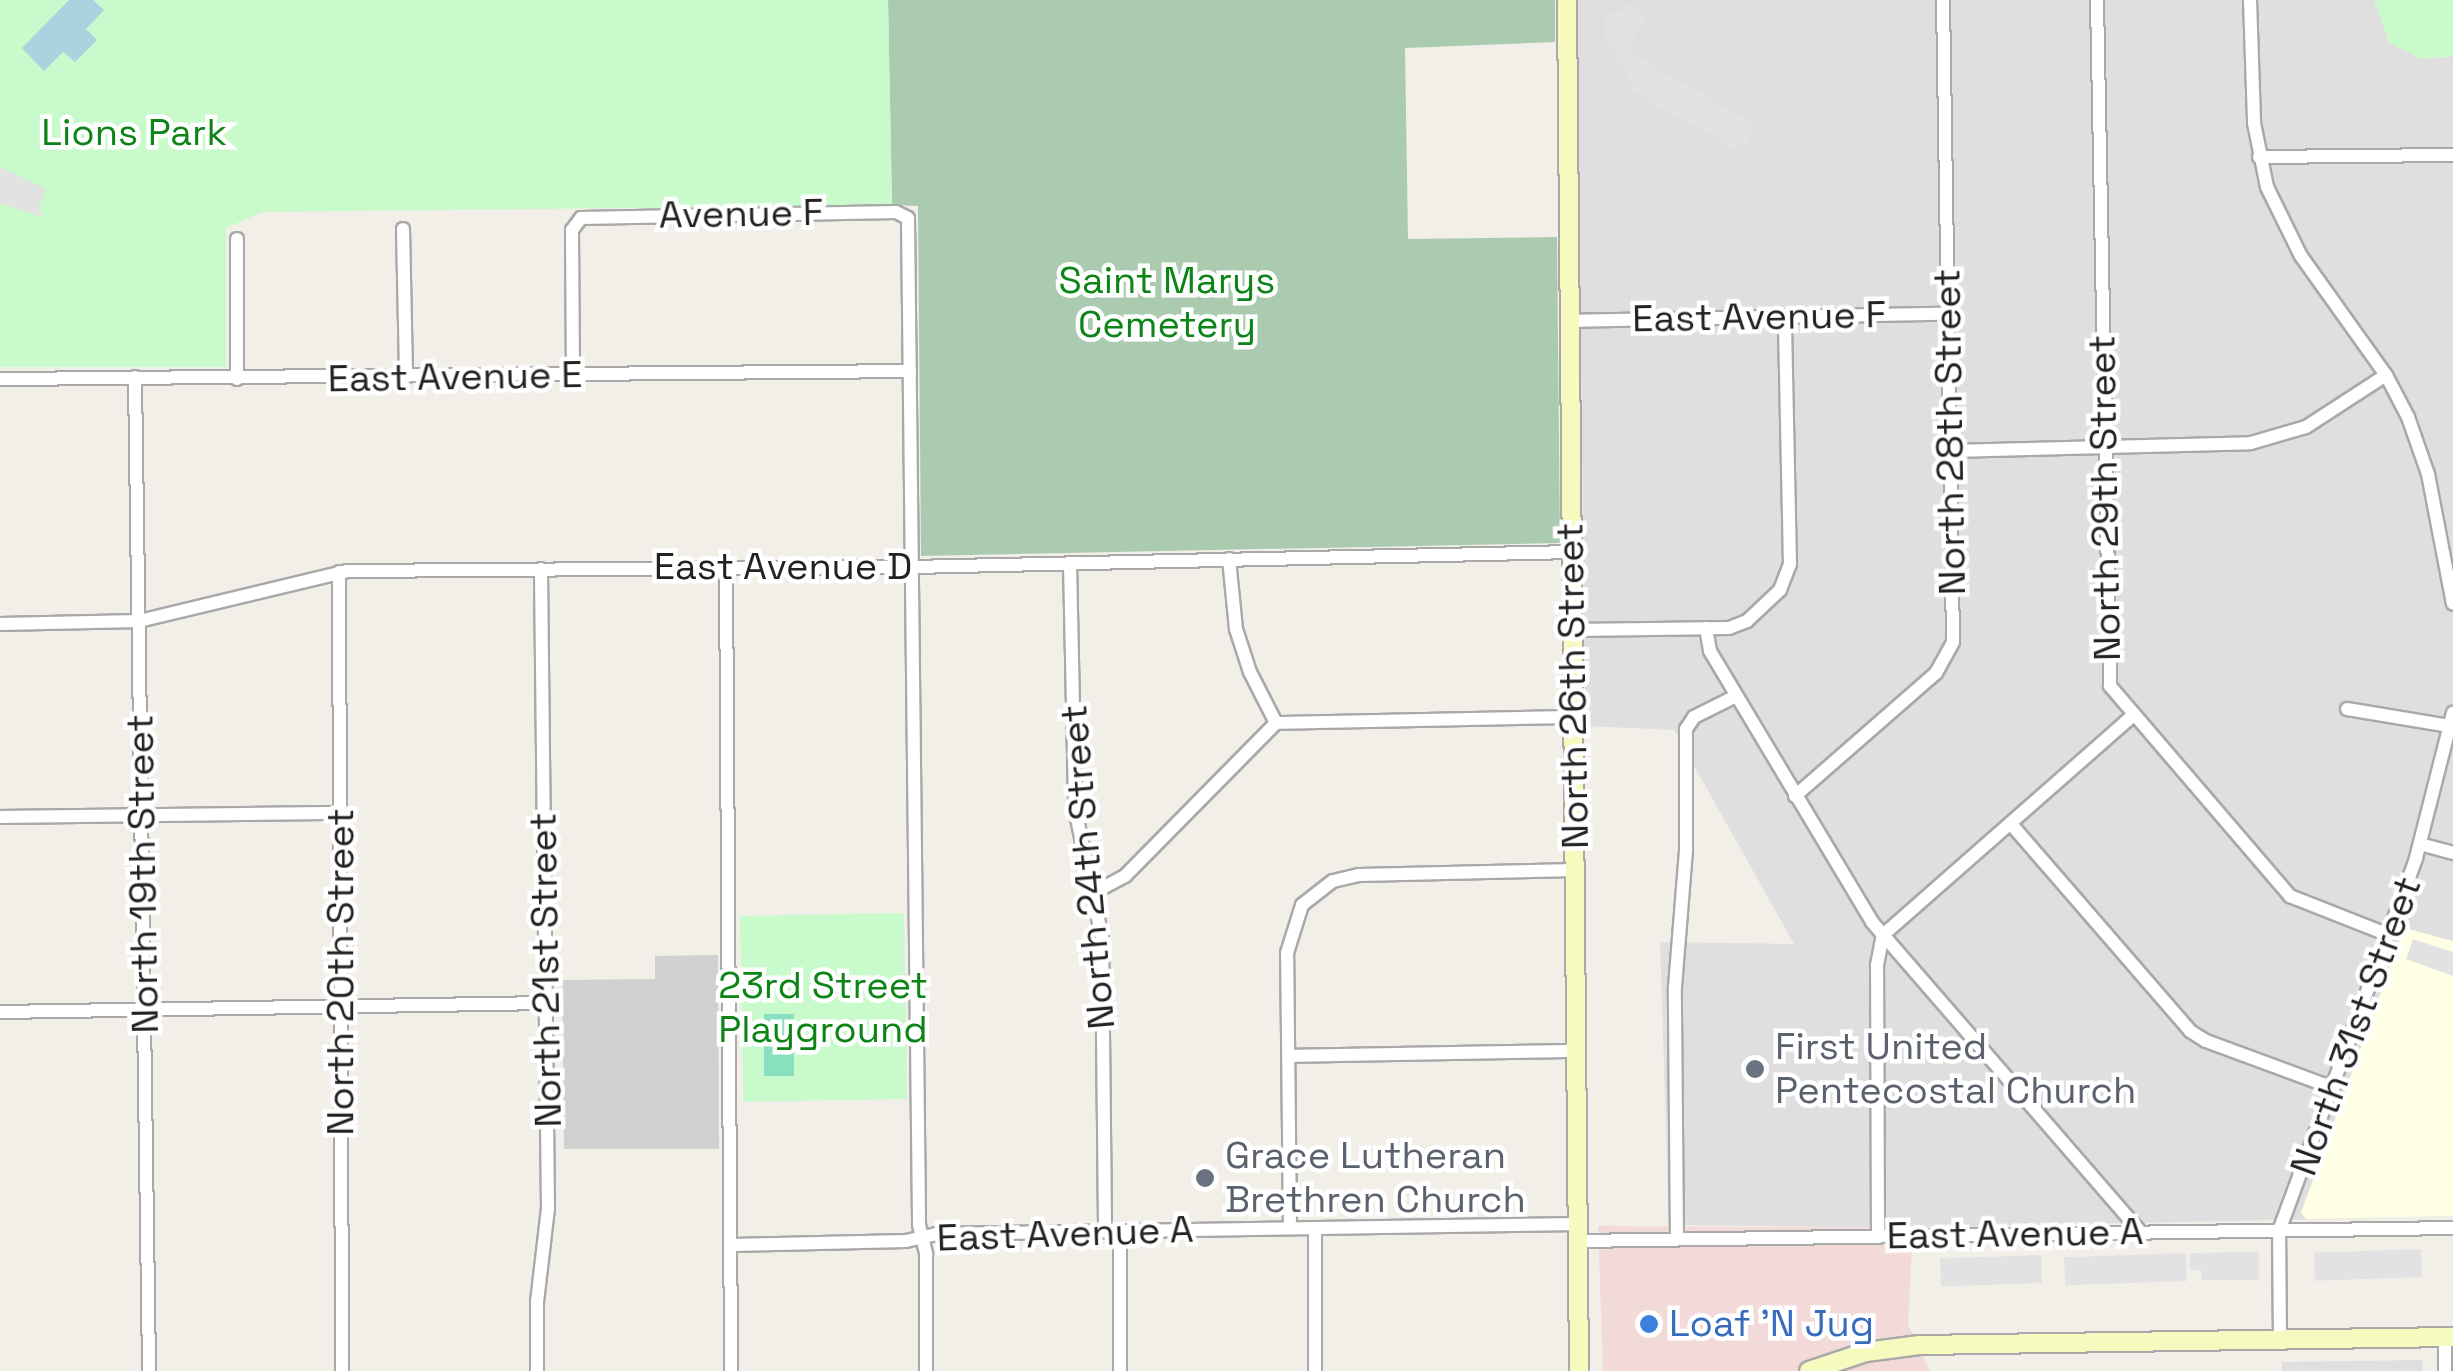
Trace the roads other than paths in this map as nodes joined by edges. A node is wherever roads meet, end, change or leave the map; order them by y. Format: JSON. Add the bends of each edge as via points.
{"nodes":[{"id":1,"x":1567,"y":0,"type":"edge"},
{"id":2,"x":1944,"y":0,"type":"edge"},
{"id":3,"x":2096,"y":0,"type":"edge"},
{"id":4,"x":2250,"y":0,"type":"edge"},
{"id":5,"x":2453,"y":155,"type":"edge"},
{"id":6,"x":2258,"y":158,"type":"junction"},
{"id":7,"x":402,"y":230,"type":"dead end"},
{"id":8,"x":237,"y":238,"type":"dead end"},
{"id":9,"x":1948,"y":314,"type":"junction"},
{"id":10,"x":1785,"y":316,"type":"junction"},
{"id":11,"x":1570,"y":320,"type":"junction"},
{"id":12,"x":910,"y":371,"type":"junction"},
{"id":13,"x":573,"y":375,"type":"junction"},
{"id":14,"x":2386,"y":375,"type":"junction"},
{"id":15,"x":134,"y":377,"type":"junction"},
{"id":16,"x":406,"y":378,"type":"junction"},
{"id":17,"x":0,"y":379,"type":"edge"},
{"id":18,"x":237,"y":380,"type":"junction"},
{"id":19,"x":2104,"y":449,"type":"junction"},
{"id":20,"x":1950,"y":451,"type":"junction"},
{"id":21,"x":1571,"y":552,"type":"junction"},
{"id":22,"x":1229,"y":559,"type":"junction"},
{"id":23,"x":1070,"y":563,"type":"junction"},
{"id":24,"x":912,"y":566,"type":"junction"},
{"id":25,"x":726,"y":568,"type":"junction"},
{"id":26,"x":541,"y":569,"type":"junction"},
{"id":27,"x":339,"y":572,"type":"junction"},
{"id":28,"x":2453,"y":604,"type":"edge"},
{"id":29,"x":140,"y":621,"type":"junction"},
{"id":30,"x":0,"y":624,"type":"edge"},
{"id":31,"x":1706,"y":628,"type":"junction"},
{"id":32,"x":1572,"y":630,"type":"junction"},
{"id":33,"x":1736,"y":696,"type":"junction"},
{"id":34,"x":2346,"y":709,"type":"dead end"},
{"id":35,"x":2132,"y":716,"type":"junction"},
{"id":36,"x":1574,"y":717,"type":"junction"},
{"id":37,"x":2452,"y":719,"type":"edge"},
{"id":38,"x":1276,"y":723,"type":"junction"},
{"id":39,"x":1796,"y":796,"type":"junction"},
{"id":40,"x":340,"y":813,"type":"junction"},
{"id":41,"x":142,"y":815,"type":"junction"},
{"id":42,"x":0,"y":818,"type":"edge"},
{"id":43,"x":2011,"y":824,"type":"junction"},
{"id":44,"x":2420,"y":844,"type":"junction"},
{"id":45,"x":2453,"y":854,"type":"edge"},
{"id":46,"x":1575,"y":870,"type":"junction"},
{"id":47,"x":1095,"y":892,"type":"junction"},
{"id":48,"x":1883,"y":935,"type":"junction"},
{"id":49,"x":2389,"y":935,"type":"junction"},
{"id":50,"x":546,"y":1003,"type":"junction"},
{"id":51,"x":341,"y":1006,"type":"junction"},
{"id":52,"x":146,"y":1010,"type":"junction"},
{"id":53,"x":0,"y":1012,"type":"edge"},
{"id":54,"x":1576,"y":1051,"type":"junction"},
{"id":55,"x":1288,"y":1056,"type":"junction"},
{"id":56,"x":2334,"y":1088,"type":"junction"},
{"id":57,"x":1290,"y":1228,"type":"junction"},
{"id":58,"x":1315,"y":1228,"type":"junction"},
{"id":59,"x":2453,"y":1228,"type":"edge"},
{"id":60,"x":1113,"y":1231,"type":"junction"},
{"id":61,"x":2279,"y":1231,"type":"junction"},
{"id":62,"x":1578,"y":1232,"type":"junction"},
{"id":63,"x":2141,"y":1232,"type":"junction"},
{"id":64,"x":1878,"y":1236,"type":"junction"},
{"id":65,"x":919,"y":1239,"type":"junction"},
{"id":66,"x":1678,"y":1239,"type":"junction"},
{"id":67,"x":733,"y":1245,"type":"junction"},
{"id":68,"x":2449,"y":1337,"type":"edge"},
{"id":69,"x":2280,"y":1340,"type":"junction"},
{"id":70,"x":148,"y":1371,"type":"edge"},
{"id":71,"x":342,"y":1371,"type":"edge"},
{"id":72,"x":537,"y":1371,"type":"edge"},
{"id":73,"x":731,"y":1371,"type":"edge"},
{"id":74,"x":926,"y":1371,"type":"edge"},
{"id":75,"x":1120,"y":1371,"type":"edge"},
{"id":76,"x":1315,"y":1371,"type":"edge"},
{"id":77,"x":1579,"y":1371,"type":"edge"},
{"id":78,"x":1809,"y":1371,"type":"edge"},
{"id":79,"x":2445,"y":1371,"type":"edge"}],
"edges":[{"from":1,"to":11,"type":"street","name":"North 26th Street"},
{"from":2,"to":9,"type":"street","name":"North 28th Street"},
{"from":3,"to":19,"type":"street","name":"North 29th Street"},
{"from":4,"to":6,"type":"street"},
{"from":5,"to":6,"type":"street"},
{"from":6,"to":14,"type":"street","via":[[2285,229]]},
{"from":7,"to":16,"type":"street"},
{"from":8,"to":18,"type":"street"},
{"from":9,"to":10,"type":"street","name":"East Avenue F"},
{"from":9,"to":20,"type":"street","name":"North 28th Street"},
{"from":10,"to":11,"type":"street","name":"East Avenue F"},
{"from":10,"to":31,"type":"street","via":[[1790,564],[1785,582],[1747,621]]},
{"from":11,"to":21,"type":"street","name":"North 26th Street"},
{"from":12,"to":13,"type":"street","name":"East Avenue E"},
{"from":12,"to":13,"type":"street","name":"Avenue F","via":[[906,214],[576,220]]},
{"from":12,"to":24,"type":"street"},
{"from":13,"to":16,"type":"street","name":"East Avenue E"},
{"from":14,"to":19,"type":"street","via":[[2322,418],[2270,440]]},
{"from":14,"to":28,"type":"street","via":[[2424,459]]},
{"from":15,"to":17,"type":"street","name":"East Avenue E"},
{"from":15,"to":18,"type":"street","name":"East Avenue E"},
{"from":15,"to":29,"type":"street","name":"North 19th Street"},
{"from":16,"to":18,"type":"street","name":"East Avenue E"},
{"from":19,"to":20,"type":"street"},
{"from":19,"to":35,"type":"street","name":"North 29th Street","via":[[2108,676]]},
{"from":20,"to":39,"type":"street","name":"North 28th Street","via":[[1954,632],[1948,658]]},
{"from":21,"to":22,"type":"street","name":"East Avenue D"},
{"from":21,"to":32,"type":"street","name":"North 26th Street"},
{"from":22,"to":23,"type":"street","name":"East Avenue D"},
{"from":22,"to":38,"type":"street","via":[[1236,629]]},
{"from":23,"to":24,"type":"street","name":"East Avenue D"},
{"from":23,"to":47,"type":"street","name":"North 24th Street","via":[[1075,809]]},
{"from":24,"to":25,"type":"street","name":"East Avenue D"},
{"from":24,"to":65,"type":"street"},
{"from":25,"to":26,"type":"street","name":"East Avenue D"},
{"from":25,"to":67,"type":"street"},
{"from":26,"to":27,"type":"street","name":"East Avenue D"},
{"from":26,"to":50,"type":"street","name":"North 21st Street"},
{"from":27,"to":29,"type":"street","name":"East Avenue D"},
{"from":27,"to":40,"type":"street","name":"North 20th Street"},
{"from":29,"to":30,"type":"street","name":"East Avenue D"},
{"from":29,"to":41,"type":"street","name":"North 19th Street"},
{"from":31,"to":32,"type":"street"},
{"from":31,"to":33,"type":"street","via":[[1710,651]]},
{"from":32,"to":36,"type":"street","name":"North 26th Street"},
{"from":33,"to":39,"type":"street"},
{"from":33,"to":66,"type":"street","via":[[1687,724],[1675,975]]},
{"from":34,"to":37,"type":"street"},
{"from":35,"to":43,"type":"street","name":"North 29th Street"},
{"from":35,"to":49,"type":"street","via":[[2290,896]]},
{"from":36,"to":38,"type":"street"},
{"from":36,"to":46,"type":"street","name":"North 26th Street"},
{"from":37,"to":44,"type":"street","name":"North 31st Street"},
{"from":38,"to":47,"type":"street","via":[[1125,876]]},
{"from":39,"to":48,"type":"street"},
{"from":40,"to":41,"type":"street"},
{"from":40,"to":51,"type":"street","name":"North 20th Street"},
{"from":41,"to":42,"type":"street"},
{"from":41,"to":52,"type":"street","name":"North 19th Street"},
{"from":43,"to":48,"type":"street","name":"North 29th Street"},
{"from":43,"to":56,"type":"street","via":[[2190,1031]]},
{"from":44,"to":45,"type":"street"},
{"from":44,"to":49,"type":"street","name":"North 31st Street"},
{"from":46,"to":54,"type":"street","name":"North 26th Street"},
{"from":46,"to":55,"type":"street","via":[[1333,882],[1302,906],[1288,942]]},
{"from":47,"to":60,"type":"street","name":"North 24th Street"},
{"from":48,"to":63,"type":"street"},
{"from":48,"to":64,"type":"street","via":[[1877,965]]},
{"from":49,"to":56,"type":"street","name":"North 31st Street"},
{"from":50,"to":51,"type":"street"},
{"from":50,"to":72,"type":"street","name":"North 21st Street","via":[[548,1209]]},
{"from":51,"to":52,"type":"street"},
{"from":51,"to":71,"type":"street","name":"North 20th Street"},
{"from":52,"to":53,"type":"street"},
{"from":52,"to":70,"type":"street","name":"North 19th Street"},
{"from":54,"to":55,"type":"street"},
{"from":54,"to":62,"type":"street","name":"North 26th Street"},
{"from":55,"to":57,"type":"street"},
{"from":56,"to":61,"type":"street","name":"North 31st Street"},
{"from":57,"to":58,"type":"street","name":"East Avenue A"},
{"from":57,"to":60,"type":"street","name":"East Avenue A"},
{"from":58,"to":62,"type":"street","name":"East Avenue A"},
{"from":58,"to":76,"type":"street"},
{"from":59,"to":61,"type":"street","name":"East Avenue A"},
{"from":60,"to":65,"type":"street","name":"East Avenue A"},
{"from":60,"to":75,"type":"street","name":"North 24th Street"},
{"from":61,"to":63,"type":"street","name":"East Avenue A"},
{"from":61,"to":69,"type":"street","name":"North 31st Street"},
{"from":62,"to":66,"type":"street","name":"East Avenue A"},
{"from":62,"to":77,"type":"street","name":"North 26th Street"},
{"from":63,"to":64,"type":"street","name":"East Avenue A"},
{"from":64,"to":66,"type":"street","name":"East Avenue A"},
{"from":65,"to":67,"type":"street","name":"East Avenue A"},
{"from":65,"to":74,"type":"street","via":[[926,1254]]},
{"from":67,"to":73,"type":"street"},
{"from":68,"to":69,"type":"street"},
{"from":68,"to":79,"type":"street"},
{"from":69,"to":78,"type":"street","via":[[1910,1346]]}]}
